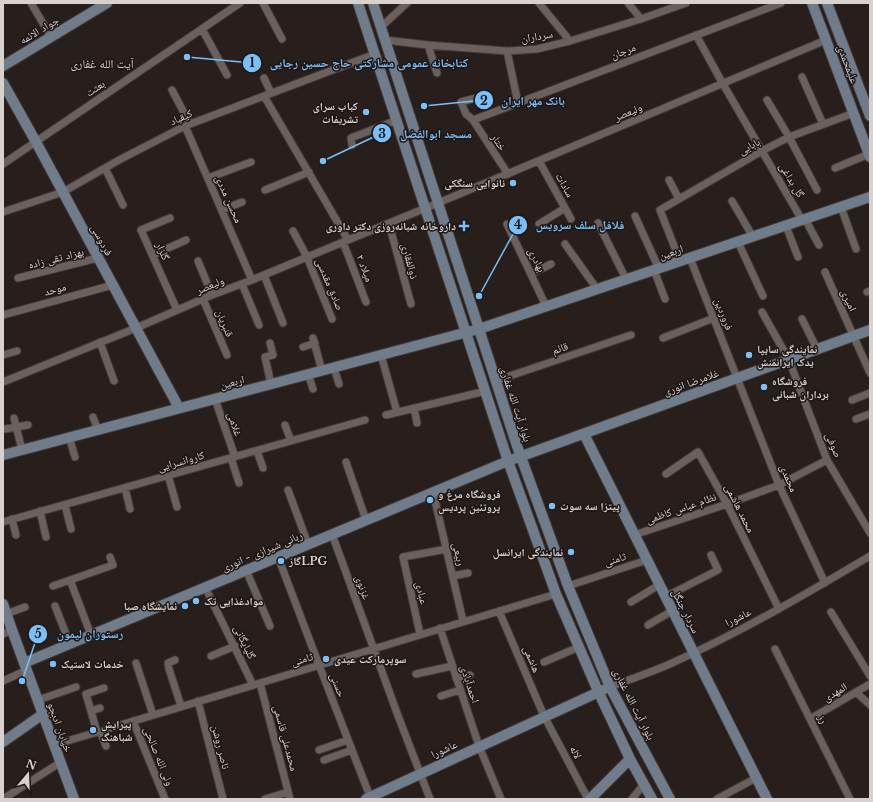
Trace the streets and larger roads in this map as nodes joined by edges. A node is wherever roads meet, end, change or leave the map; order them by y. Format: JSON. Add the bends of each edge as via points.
{"nodes":[{"id":1,"x":31,"y":3,"type":"edge"},
{"id":2,"x":240,"y":3,"type":"edge"},
{"id":3,"x":263,"y":3,"type":"edge"},
{"id":4,"x":358,"y":3,"type":"edge"},
{"id":5,"x":373,"y":3,"type":"edge"},
{"id":6,"x":407,"y":3,"type":"edge"},
{"id":7,"x":539,"y":3,"type":"edge"},
{"id":8,"x":628,"y":3,"type":"edge"},
{"id":9,"x":686,"y":3,"type":"edge"},
{"id":10,"x":781,"y":3,"type":"edge"},
{"id":11,"x":812,"y":3,"type":"edge"},
{"id":12,"x":828,"y":3,"type":"edge"},
{"id":13,"x":105,"y":4,"type":"edge"},
{"id":14,"x":641,"y":19,"type":"junction"},
{"id":15,"x":381,"y":27,"type":"junction"},
{"id":16,"x":202,"y":29,"type":"junction"},
{"id":17,"x":696,"y":35,"type":"junction"},
{"id":18,"x":51,"y":37,"type":"junction"},
{"id":19,"x":282,"y":39,"type":"dead end"},
{"id":20,"x":385,"y":40,"type":"junction"},
{"id":21,"x":826,"y":40,"type":"junction"},
{"id":22,"x":570,"y":41,"type":"junction"},
{"id":23,"x":428,"y":45,"type":"junction"},
{"id":24,"x":507,"y":51,"type":"junction"},
{"id":25,"x":375,"y":54,"type":"junction"},
{"id":26,"x":3,"y":66,"type":"edge"},
{"id":27,"x":437,"y":73,"type":"dead end"},
{"id":28,"x":227,"y":75,"type":"dead end"},
{"id":29,"x":802,"y":77,"type":"dead end"},
{"id":30,"x":264,"y":78,"type":"dead end"},
{"id":31,"x":3,"y":83,"type":"edge"},
{"id":32,"x":723,"y":84,"type":"junction"},
{"id":33,"x":172,"y":90,"type":"dead end"},
{"id":34,"x":268,"y":94,"type":"junction"},
{"id":35,"x":476,"y":98,"type":"dead end"},
{"id":36,"x":767,"y":100,"type":"dead end"},
{"id":37,"x":518,"y":103,"type":"junction"},
{"id":38,"x":869,"y":112,"type":"edge"},
{"id":39,"x":854,"y":113,"type":"junction"},
{"id":40,"x":397,"y":120,"type":"junction"},
{"id":41,"x":473,"y":120,"type":"junction"},
{"id":42,"x":823,"y":124,"type":"junction"},
{"id":43,"x":188,"y":125,"type":"junction"},
{"id":44,"x":789,"y":137,"type":"junction"},
{"id":45,"x":36,"y":142,"type":"junction"},
{"id":46,"x":352,"y":145,"type":"dead end"},
{"id":47,"x":762,"y":151,"type":"junction"},
{"id":48,"x":870,"y":156,"type":"edge"},
{"id":49,"x":539,"y":161,"type":"junction"},
{"id":50,"x":252,"y":162,"type":"dead end"},
{"id":51,"x":3,"y":164,"type":"edge"},
{"id":52,"x":104,"y":168,"type":"junction"},
{"id":53,"x":834,"y":168,"type":"dead end"},
{"id":54,"x":309,"y":172,"type":"junction"},
{"id":55,"x":508,"y":174,"type":"junction"},
{"id":56,"x":208,"y":178,"type":"junction"},
{"id":57,"x":669,"y":180,"type":"dead end"},
{"id":58,"x":265,"y":190,"type":"dead end"},
{"id":59,"x":817,"y":190,"type":"dead end"},
{"id":60,"x":63,"y":192,"type":"junction"},
{"id":61,"x":870,"y":198,"type":"edge"},
{"id":62,"x":679,"y":199,"type":"junction"},
{"id":63,"x":732,"y":201,"type":"dead end"},
{"id":64,"x":242,"y":202,"type":"dead end"},
{"id":65,"x":438,"y":204,"type":"junction"},
{"id":66,"x":123,"y":205,"type":"dead end"},
{"id":67,"x":841,"y":207,"type":"junction"},
{"id":68,"x":566,"y":208,"type":"junction"},
{"id":69,"x":426,"y":209,"type":"junction"},
{"id":70,"x":222,"y":210,"type":"junction"},
{"id":71,"x":660,"y":210,"type":"joint"},
{"id":72,"x":3,"y":212,"type":"edge"},
{"id":73,"x":635,"y":216,"type":"dead end"},
{"id":74,"x":170,"y":218,"type":"dead end"},
{"id":75,"x":571,"y":219,"type":"dead end"},
{"id":76,"x":804,"y":220,"type":"junction"},
{"id":77,"x":598,"y":223,"type":"dead end"},
{"id":78,"x":389,"y":224,"type":"junction"},
{"id":79,"x":507,"y":224,"type":"dead end"},
{"id":80,"x":539,"y":224,"type":"dead end"},
{"id":81,"x":786,"y":226,"type":"junction"},
{"id":82,"x":293,"y":231,"type":"dead end"},
{"id":83,"x":753,"y":237,"type":"junction"},
{"id":84,"x":186,"y":240,"type":"dead end"},
{"id":85,"x":346,"y":241,"type":"junction"},
{"id":86,"x":738,"y":242,"type":"junction"},
{"id":87,"x":565,"y":244,"type":"dead end"},
{"id":88,"x":819,"y":244,"type":"dead end"},
{"id":89,"x":856,"y":249,"type":"dead end"},
{"id":90,"x":153,"y":255,"type":"junction"},
{"id":91,"x":306,"y":257,"type":"junction"},
{"id":92,"x":98,"y":258,"type":"junction"},
{"id":93,"x":798,"y":258,"type":"dead end"},
{"id":94,"x":685,"y":260,"type":"junction"},
{"id":95,"x":198,"y":261,"type":"dead end"},
{"id":96,"x":551,"y":264,"type":"dead end"},
{"id":97,"x":657,"y":269,"type":"junction"},
{"id":98,"x":825,"y":272,"type":"dead end"},
{"id":99,"x":531,"y":274,"type":"junction"},
{"id":100,"x":264,"y":275,"type":"junction"},
{"id":101,"x":18,"y":278,"type":"dead end"},
{"id":102,"x":626,"y":279,"type":"junction"},
{"id":103,"x":252,"y":280,"type":"junction"},
{"id":104,"x":242,"y":284,"type":"junction"},
{"id":105,"x":113,"y":285,"type":"junction"},
{"id":106,"x":597,"y":289,"type":"junction"},
{"id":107,"x":212,"y":295,"type":"junction"},
{"id":108,"x":763,"y":296,"type":"dead end"},
{"id":109,"x":203,"y":299,"type":"junction"},
{"id":110,"x":665,"y":299,"type":"dead end"},
{"id":111,"x":366,"y":302,"type":"dead end"},
{"id":112,"x":411,"y":304,"type":"dead end"},
{"id":113,"x":546,"y":306,"type":"junction"},
{"id":114,"x":177,"y":310,"type":"junction"},
{"id":115,"x":762,"y":312,"type":"dead end"},
{"id":116,"x":3,"y":315,"type":"edge"},
{"id":117,"x":714,"y":318,"type":"junction"},
{"id":118,"x":332,"y":319,"type":"dead end"},
{"id":119,"x":802,"y":319,"type":"dead end"},
{"id":120,"x":283,"y":323,"type":"dead end"},
{"id":121,"x":259,"y":325,"type":"dead end"},
{"id":122,"x":136,"y":328,"type":"junction"},
{"id":123,"x":479,"y":329,"type":"junction"},
{"id":124,"x":870,"y":330,"type":"edge"},
{"id":125,"x":467,"y":332,"type":"junction"},
{"id":126,"x":631,"y":335,"type":"dead end"},
{"id":127,"x":853,"y":336,"type":"junction"},
{"id":128,"x":663,"y":338,"type":"dead end"},
{"id":129,"x":100,"y":342,"type":"junction"},
{"id":130,"x":270,"y":343,"type":"dead end"},
{"id":131,"x":303,"y":347,"type":"dead end"},
{"id":132,"x":817,"y":349,"type":"junction"},
{"id":133,"x":17,"y":351,"type":"dead end"},
{"id":134,"x":3,"y":355,"type":"edge"},
{"id":135,"x":227,"y":355,"type":"dead end"},
{"id":136,"x":381,"y":355,"type":"junction"},
{"id":137,"x":789,"y":360,"type":"junction"},
{"id":138,"x":334,"y":368,"type":"junction"},
{"id":139,"x":322,"y":371,"type":"junction"},
{"id":140,"x":870,"y":373,"type":"edge"},
{"id":141,"x":308,"y":374,"type":"junction"},
{"id":142,"x":737,"y":379,"type":"junction"},
{"id":143,"x":114,"y":381,"type":"dead end"},
{"id":144,"x":495,"y":381,"type":"junction"},
{"id":145,"x":3,"y":382,"type":"edge"},
{"id":146,"x":271,"y":384,"type":"junction"},
{"id":147,"x":339,"y":384,"type":"dead end"},
{"id":148,"x":313,"y":389,"type":"dead end"},
{"id":149,"x":486,"y":391,"type":"junction"},
{"id":150,"x":870,"y":393,"type":"edge"},
{"id":151,"x":215,"y":399,"type":"junction"},
{"id":152,"x":852,"y":400,"type":"dead end"},
{"id":153,"x":179,"y":408,"type":"junction"},
{"id":154,"x":414,"y":408,"type":"junction"},
{"id":155,"x":397,"y":412,"type":"junction"},
{"id":156,"x":870,"y":414,"type":"edge"},
{"id":157,"x":386,"y":415,"type":"dead end"},
{"id":158,"x":93,"y":417,"type":"dead end"},
{"id":159,"x":14,"y":418,"type":"dead end"},
{"id":160,"x":856,"y":419,"type":"dead end"},
{"id":161,"x":365,"y":420,"type":"dead end"},
{"id":162,"x":417,"y":424,"type":"dead end"},
{"id":163,"x":28,"y":425,"type":"dead end"},
{"id":164,"x":285,"y":425,"type":"dead end"},
{"id":165,"x":16,"y":427,"type":"junction"},
{"id":166,"x":5,"y":429,"type":"dead end"},
{"id":167,"x":98,"y":430,"type":"junction"},
{"id":168,"x":584,"y":434,"type":"junction"},
{"id":169,"x":70,"y":437,"type":"junction"},
{"id":170,"x":291,"y":441,"type":"junction"},
{"id":171,"x":22,"y":450,"type":"junction"},
{"id":172,"x":257,"y":451,"type":"junction"},
{"id":173,"x":3,"y":455,"type":"edge"},
{"id":174,"x":75,"y":456,"type":"dead end"},
{"id":175,"x":233,"y":457,"type":"junction"},
{"id":176,"x":521,"y":457,"type":"junction"},
{"id":177,"x":827,"y":460,"type":"junction"},
{"id":178,"x":508,"y":461,"type":"junction"},
{"id":179,"x":346,"y":462,"type":"dead end"},
{"id":180,"x":262,"y":468,"type":"dead end"},
{"id":181,"x":666,"y":474,"type":"dead end"},
{"id":182,"x":168,"y":476,"type":"junction"},
{"id":183,"x":239,"y":483,"type":"dead end"},
{"id":184,"x":779,"y":485,"type":"junction"},
{"id":185,"x":125,"y":488,"type":"junction"},
{"id":186,"x":288,"y":490,"type":"dead end"},
{"id":187,"x":433,"y":492,"type":"junction"},
{"id":188,"x":65,"y":504,"type":"junction"},
{"id":189,"x":727,"y":504,"type":"junction"},
{"id":190,"x":177,"y":507,"type":"dead end"},
{"id":191,"x":130,"y":509,"type":"dead end"},
{"id":192,"x":40,"y":512,"type":"junction"},
{"id":193,"x":12,"y":519,"type":"junction"},
{"id":194,"x":366,"y":520,"type":"junction"},
{"id":195,"x":3,"y":522,"type":"edge"},
{"id":196,"x":71,"y":529,"type":"dead end"},
{"id":197,"x":870,"y":532,"type":"edge"},
{"id":198,"x":332,"y":534,"type":"junction"},
{"id":199,"x":16,"y":535,"type":"dead end"},
{"id":200,"x":634,"y":535,"type":"junction"},
{"id":201,"x":46,"y":537,"type":"dead end"},
{"id":202,"x":308,"y":544,"type":"junction"},
{"id":203,"x":446,"y":549,"type":"junction"},
{"id":204,"x":711,"y":555,"type":"dead end"},
{"id":205,"x":870,"y":556,"type":"edge"},
{"id":206,"x":110,"y":557,"type":"dead end"},
{"id":207,"x":278,"y":557,"type":"junction"},
{"id":208,"x":647,"y":560,"type":"junction"},
{"id":209,"x":246,"y":570,"type":"junction"},
{"id":210,"x":468,"y":573,"type":"dead end"},
{"id":211,"x":453,"y":576,"type":"junction"},
{"id":212,"x":70,"y":580,"type":"junction"},
{"id":213,"x":825,"y":583,"type":"junction"},
{"id":214,"x":659,"y":585,"type":"junction"},
{"id":215,"x":53,"y":586,"type":"dead end"},
{"id":216,"x":568,"y":586,"type":"junction"},
{"id":217,"x":205,"y":587,"type":"junction"},
{"id":218,"x":556,"y":594,"type":"junction"},
{"id":219,"x":665,"y":597,"type":"junction"},
{"id":220,"x":631,"y":602,"type":"dead end"},
{"id":221,"x":55,"y":606,"type":"dead end"},
{"id":222,"x":25,"y":607,"type":"dead end"},
{"id":223,"x":5,"y":609,"type":"edge"},
{"id":224,"x":779,"y":609,"type":"junction"},
{"id":225,"x":499,"y":611,"type":"junction"},
{"id":226,"x":672,"y":611,"type":"junction"},
{"id":227,"x":831,"y":612,"type":"dead end"},
{"id":228,"x":464,"y":621,"type":"junction"},
{"id":229,"x":648,"y":625,"type":"dead end"},
{"id":230,"x":270,"y":626,"type":"dead end"},
{"id":231,"x":440,"y":628,"type":"junction"},
{"id":232,"x":7,"y":632,"type":"edge"},
{"id":233,"x":420,"y":634,"type":"junction"},
{"id":234,"x":91,"y":635,"type":"junction"},
{"id":235,"x":70,"y":644,"type":"junction"},
{"id":236,"x":235,"y":646,"type":"junction"},
{"id":237,"x":579,"y":647,"type":"junction"},
{"id":238,"x":374,"y":648,"type":"junction"},
{"id":239,"x":775,"y":649,"type":"dead end"},
{"id":240,"x":693,"y":653,"type":"junction"},
{"id":241,"x":211,"y":656,"type":"dead end"},
{"id":242,"x":175,"y":660,"type":"dead end"},
{"id":243,"x":544,"y":662,"type":"dead end"},
{"id":244,"x":136,"y":663,"type":"dead end"},
{"id":245,"x":318,"y":665,"type":"junction"},
{"id":246,"x":26,"y":666,"type":"junction"},
{"id":247,"x":452,"y":666,"type":"junction"},
{"id":248,"x":869,"y":671,"type":"edge"},
{"id":249,"x":416,"y":674,"type":"dead end"},
{"id":250,"x":470,"y":674,"type":"dead end"},
{"id":251,"x":456,"y":678,"type":"junction"},
{"id":252,"x":3,"y":681,"type":"edge"},
{"id":253,"x":256,"y":684,"type":"junction"},
{"id":254,"x":870,"y":684,"type":"edge"},
{"id":255,"x":76,"y":687,"type":"dead end"},
{"id":256,"x":610,"y":687,"type":"junction"},
{"id":257,"x":104,"y":688,"type":"dead end"},
{"id":258,"x":460,"y":690,"type":"junction"},
{"id":259,"x":598,"y":691,"type":"junction"},
{"id":260,"x":856,"y":692,"type":"junction"},
{"id":261,"x":441,"y":696,"type":"dead end"},
{"id":262,"x":38,"y":700,"type":"junction"},
{"id":263,"x":198,"y":701,"type":"junction"},
{"id":264,"x":870,"y":705,"type":"edge"},
{"id":265,"x":181,"y":706,"type":"junction"},
{"id":266,"x":100,"y":708,"type":"dead end"},
{"id":267,"x":91,"y":711,"type":"junction"},
{"id":268,"x":43,"y":714,"type":"junction"},
{"id":269,"x":153,"y":715,"type":"junction"},
{"id":270,"x":544,"y":716,"type":"junction"},
{"id":271,"x":810,"y":719,"type":"junction"},
{"id":272,"x":133,"y":721,"type":"junction"},
{"id":273,"x":98,"y":731,"type":"junction"},
{"id":274,"x":348,"y":740,"type":"junction"},
{"id":275,"x":3,"y":742,"type":"edge"},
{"id":276,"x":54,"y":745,"type":"junction"},
{"id":277,"x":106,"y":746,"type":"dead end"},
{"id":278,"x":479,"y":746,"type":"junction"},
{"id":279,"x":319,"y":750,"type":"dead end"},
{"id":280,"x":352,"y":750,"type":"junction"},
{"id":281,"x":630,"y":759,"type":"junction"},
{"id":282,"x":324,"y":760,"type":"dead end"},
{"id":283,"x":61,"y":762,"type":"junction"},
{"id":284,"x":421,"y":774,"type":"junction"},
{"id":285,"x":756,"y":778,"type":"junction"},
{"id":286,"x":644,"y":784,"type":"junction"},
{"id":287,"x":289,"y":795,"type":"edge"},
{"id":288,"x":7,"y":798,"type":"edge"},
{"id":289,"x":369,"y":798,"type":"edge"},
{"id":290,"x":74,"y":799,"type":"edge"},
{"id":291,"x":165,"y":799,"type":"edge"},
{"id":292,"x":223,"y":799,"type":"edge"},
{"id":293,"x":265,"y":799,"type":"edge"},
{"id":294,"x":430,"y":799,"type":"edge"},
{"id":295,"x":501,"y":799,"type":"edge"},
{"id":296,"x":589,"y":799,"type":"edge"},
{"id":297,"x":632,"y":799,"type":"edge"},
{"id":298,"x":652,"y":799,"type":"edge"},
{"id":299,"x":670,"y":799,"type":"edge"},
{"id":300,"x":717,"y":799,"type":"edge"},
{"id":301,"x":767,"y":799,"type":"edge"},
{"id":302,"x":850,"y":799,"type":"edge"}],
"edges":[{"from":1,"to":18,"type":"street"},
{"from":2,"to":16,"type":"street","name":"بعثت"},
{"from":3,"to":19,"type":"street"},
{"from":4,"to":25,"type":"street"},
{"from":5,"to":15,"type":"street","name":"بلوار آیت الله غفاری"},
{"from":6,"to":15,"type":"street"},
{"from":7,"to":22,"type":"street"},
{"from":8,"to":14,"type":"street"},
{"from":9,"to":14,"type":"street","name":"سرداران"},
{"from":10,"to":17,"type":"street","name":"مرجان"},
{"from":11,"to":21,"type":"street","name":"علیمحمدی"},
{"from":12,"to":38,"type":"street","name":"علیمحمدی"},
{"from":13,"to":18,"type":"street","name":"جواد الائمه"},
{"from":14,"to":22,"type":"street","name":"سرداران"},
{"from":15,"to":20,"type":"street","name":"بلوار آیت الله غفاری"},
{"from":16,"to":28,"type":"street"},
{"from":16,"to":45,"type":"street","name":"بعثت"},
{"from":17,"to":32,"type":"street","name":"گل بداغی"},
{"from":17,"to":37,"type":"street","name":"مرجان"},
{"from":18,"to":26,"type":"street","name":"جواد الائمه"},
{"from":20,"to":23,"type":"street","name":"سرداران"},
{"from":20,"to":65,"type":"street","name":"بلوار آیت الله غفاری"},
{"from":21,"to":32,"type":"street","name":"ولیعصر"},
{"from":21,"to":39,"type":"street","name":"علیمحمدی"},
{"from":22,"to":24,"type":"street","name":"سرداران","via":[[537,49]]},
{"from":23,"to":24,"type":"street","name":"سرداران"},
{"from":23,"to":27,"type":"street"},
{"from":24,"to":37,"type":"street"},
{"from":25,"to":34,"type":"street","name":"کیقباد"},
{"from":25,"to":40,"type":"street"},
{"from":29,"to":42,"type":"street"},
{"from":30,"to":34,"type":"street","name":"میلاد ۲"},
{"from":31,"to":45,"type":"street","name":"فردوسی"},
{"from":32,"to":47,"type":"street","name":"گل بداغی"},
{"from":32,"to":49,"type":"street","name":"ولیعصر"},
{"from":33,"to":43,"type":"street","name":"محسن مددی"},
{"from":34,"to":43,"type":"street","name":"کیقباد"},
{"from":34,"to":54,"type":"street","name":"میلاد ۲"},
{"from":35,"to":41,"type":"street","name":"ختار","via":[[461,102],[466,114]]},
{"from":36,"to":44,"type":"street"},
{"from":37,"to":41,"type":"street","name":"مرجان"},
{"from":38,"to":39,"type":"street"},
{"from":39,"to":42,"type":"street","name":"بابایی"},
{"from":39,"to":48,"type":"street","name":"علیمحمدی"},
{"from":40,"to":46,"type":"street","via":[[351,138]]},
{"from":40,"to":69,"type":"street"},
{"from":41,"to":55,"type":"street","name":"ختار"},
{"from":42,"to":44,"type":"street","name":"بابایی"},
{"from":43,"to":52,"type":"street","name":"کیقباد"},
{"from":43,"to":56,"type":"street","name":"محسن مددی"},
{"from":44,"to":47,"type":"street","name":"بابایی"},
{"from":44,"to":59,"type":"street"},
{"from":45,"to":51,"type":"street","name":"بعثت"},
{"from":45,"to":60,"type":"street","name":"فردوسی"},
{"from":47,"to":62,"type":"street","name":"بابایی"},
{"from":47,"to":76,"type":"street","name":"گل بداغی"},
{"from":48,"to":53,"type":"street"},
{"from":49,"to":55,"type":"street","name":"ولیعصر"},
{"from":49,"to":68,"type":"street","name":"سادات"},
{"from":50,"to":56,"type":"street"},
{"from":52,"to":60,"type":"street","name":"کیقباد"},
{"from":52,"to":66,"type":"street"},
{"from":54,"to":58,"type":"street"},
{"from":54,"to":85,"type":"street","name":"میلاد ۲"},
{"from":55,"to":65,"type":"street","name":"ولیعصر"},
{"from":56,"to":70,"type":"street","name":"محسن مددی"},
{"from":57,"to":62,"type":"street"},
{"from":60,"to":72,"type":"street","name":"کیقباد"},
{"from":60,"to":92,"type":"street","name":"فردوسی"},
{"from":61,"to":67,"type":"street","name":"اربعین"},
{"from":62,"to":71,"type":"street","name":"بابایی"},
{"from":63,"to":83,"type":"street"},
{"from":64,"to":70,"type":"street"},
{"from":65,"to":69,"type":"street","name":"ولیعصر"},
{"from":65,"to":123,"type":"street","name":"بلوار آیت الله غفاری"},
{"from":67,"to":76,"type":"street","name":"اربعین"},
{"from":67,"to":89,"type":"street"},
{"from":68,"to":75,"type":"street","name":"سادات"},
{"from":68,"to":80,"type":"street"},
{"from":69,"to":78,"type":"street","name":"ولیعصر"},
{"from":69,"to":125,"type":"street"},
{"from":70,"to":103,"type":"street","name":"محسن مددی"},
{"from":71,"to":94,"type":"street","name":"فروردین"},
{"from":73,"to":97,"type":"street"},
{"from":74,"to":90,"type":"street","name":"گلزار","via":[[141,230]]},
{"from":76,"to":81,"type":"street","name":"اربعین"},
{"from":76,"to":88,"type":"street","name":"گل بداغی"},
{"from":77,"to":102,"type":"street"},
{"from":78,"to":85,"type":"street","name":"ولیعصر"},
{"from":78,"to":112,"type":"street","name":"ذوالفقاری"},
{"from":79,"to":99,"type":"street","name":"بهادری"},
{"from":81,"to":83,"type":"street","name":"اربعین"},
{"from":81,"to":93,"type":"street"},
{"from":82,"to":91,"type":"street","name":"صادق مقدسی"},
{"from":83,"to":86,"type":"street","name":"اربعین"},
{"from":84,"to":90,"type":"street"},
{"from":85,"to":91,"type":"street","name":"ولیعصر"},
{"from":85,"to":111,"type":"street","name":"میلاد ۲"},
{"from":86,"to":94,"type":"street","name":"اربعین"},
{"from":86,"to":108,"type":"street"},
{"from":87,"to":106,"type":"street"},
{"from":90,"to":114,"type":"street","name":"گلزار"},
{"from":91,"to":100,"type":"street","name":"ولیعصر"},
{"from":91,"to":118,"type":"street","name":"صادق مقدسی"},
{"from":92,"to":101,"type":"street","name":"بهزاد تقی زاده"},
{"from":92,"to":105,"type":"street","name":"فردوسی"},
{"from":94,"to":97,"type":"street","name":"اربعین"},
{"from":94,"to":117,"type":"street","name":"فروردین"},
{"from":95,"to":107,"type":"street"},
{"from":96,"to":99,"type":"street"},
{"from":97,"to":102,"type":"street","name":"اربعین"},
{"from":97,"to":110,"type":"street"},
{"from":98,"to":127,"type":"street","name":"امیری"},
{"from":99,"to":113,"type":"street","name":"بهادری"},
{"from":100,"to":103,"type":"street","name":"ولیعصر"},
{"from":100,"to":120,"type":"street"},
{"from":102,"to":106,"type":"street","name":"اربعین"},
{"from":103,"to":104,"type":"street","name":"ولیعصر"},
{"from":104,"to":107,"type":"street","name":"ولیعصر"},
{"from":104,"to":121,"type":"street"},
{"from":105,"to":116,"type":"street","name":"موحد"},
{"from":105,"to":122,"type":"street","name":"فردوسی"},
{"from":106,"to":113,"type":"street","name":"اربعین"},
{"from":107,"to":109,"type":"street","name":"ولیعصر"},
{"from":109,"to":114,"type":"street","name":"ولیعصر"},
{"from":109,"to":135,"type":"street","name":"قنبریان"},
{"from":113,"to":123,"type":"street","name":"اربعین"},
{"from":114,"to":122,"type":"street","name":"ولیعصر"},
{"from":115,"to":137,"type":"street","name":"صوفی"},
{"from":117,"to":128,"type":"street"},
{"from":117,"to":142,"type":"street","name":"فروردین"},
{"from":119,"to":132,"type":"street"},
{"from":122,"to":129,"type":"street","name":"ولیعصر"},
{"from":122,"to":153,"type":"street","name":"فردوسی"},
{"from":123,"to":125,"type":"street","name":"اربعین"},
{"from":123,"to":144,"type":"street","name":"بلوار آیت الله غفاری"},
{"from":124,"to":127,"type":"street","name":"غلامرضا انوری"},
{"from":125,"to":136,"type":"street","name":"اربعین"},
{"from":125,"to":149,"type":"street"},
{"from":126,"to":144,"type":"street","name":"قائم"},
{"from":127,"to":132,"type":"street","name":"غلامرضا انوری"},
{"from":127,"to":140,"type":"street","name":"امیری"},
{"from":129,"to":143,"type":"street"},
{"from":129,"to":145,"type":"street","name":"ولیعصر"},
{"from":130,"to":146,"type":"street","via":[[273,355],[265,356]]},
{"from":131,"to":139,"type":"street","via":[[314,340]]},
{"from":132,"to":137,"type":"street","name":"غلامرضا انوری"},
{"from":133,"to":134,"type":"street"},
{"from":136,"to":138,"type":"street","name":"اربعین"},
{"from":136,"to":155,"type":"street"},
{"from":137,"to":142,"type":"street","name":"غلامرضا انوری"},
{"from":137,"to":177,"type":"street","name":"صوفی"},
{"from":138,"to":139,"type":"street","name":"اربعین"},
{"from":138,"to":147,"type":"street"},
{"from":139,"to":141,"type":"street","name":"اربعین"},
{"from":141,"to":146,"type":"street","name":"اربعین"},
{"from":141,"to":148,"type":"street"},
{"from":142,"to":168,"type":"street","name":"غلامرضا انوری"},
{"from":142,"to":184,"type":"street","name":"محمدی"},
{"from":144,"to":176,"type":"street","name":"بلوار آیت الله غفاری"},
{"from":146,"to":151,"type":"street","name":"اربعین"},
{"from":149,"to":154,"type":"street"},
{"from":149,"to":178,"type":"street"},
{"from":150,"to":152,"type":"street"},
{"from":151,"to":153,"type":"street","name":"اربعین"},
{"from":151,"to":175,"type":"street","name":"غلامی"},
{"from":153,"to":167,"type":"street","name":"اربعین"},
{"from":154,"to":155,"type":"street"},
{"from":154,"to":162,"type":"street"},
{"from":155,"to":157,"type":"street"},
{"from":156,"to":160,"type":"street"},
{"from":158,"to":167,"type":"street"},
{"from":159,"to":165,"type":"street"},
{"from":161,"to":170,"type":"street","name":"کاروانسرایی"},
{"from":163,"to":165,"type":"street"},
{"from":164,"to":170,"type":"street"},
{"from":165,"to":166,"type":"street"},
{"from":165,"to":171,"type":"street"},
{"from":167,"to":169,"type":"street","name":"اربعین"},
{"from":168,"to":176,"type":"street","name":"غلامرضا انوری"},
{"from":168,"to":200,"type":"street","name":"سردار جنگل"},
{"from":169,"to":171,"type":"street","name":"اربعین"},
{"from":169,"to":174,"type":"street"},
{"from":170,"to":172,"type":"street","name":"کاروانسرایی"},
{"from":171,"to":173,"type":"street","name":"اربعین"},
{"from":172,"to":175,"type":"street","name":"کاروانسرایی"},
{"from":172,"to":180,"type":"street"},
{"from":175,"to":182,"type":"street","name":"کاروانسرایی"},
{"from":175,"to":183,"type":"street","name":"غلامی"},
{"from":176,"to":178,"type":"street","name":"غلامرضا انوری"},
{"from":176,"to":216,"type":"street","name":"بلوار آیت الله غفاری"},
{"from":177,"to":184,"type":"street","name":"نظام عباس کاظمی"},
{"from":177,"to":197,"type":"street","name":"صوفی"},
{"from":178,"to":187,"type":"street","name":"ربانی شیرازی - انوری"},
{"from":178,"to":218,"type":"street"},
{"from":179,"to":194,"type":"street"},
{"from":181,"to":189,"type":"street","name":"محمد هاشمی","via":[[698,452]]},
{"from":182,"to":185,"type":"street","name":"کاروانسرایی"},
{"from":182,"to":190,"type":"street"},
{"from":184,"to":189,"type":"street","name":"نظام عباس کاظمی"},
{"from":184,"to":213,"type":"street","name":"محمدی"},
{"from":185,"to":188,"type":"street","name":"کاروانسرایی"},
{"from":185,"to":191,"type":"street"},
{"from":186,"to":202,"type":"street"},
{"from":187,"to":194,"type":"street","name":"ربانی شیرازی - انوری"},
{"from":187,"to":203,"type":"street","name":"ربیعی"},
{"from":188,"to":192,"type":"street","name":"کاروانسرایی"},
{"from":188,"to":196,"type":"street"},
{"from":189,"to":200,"type":"street","name":"نظام عباس کاظمی"},
{"from":189,"to":224,"type":"street","name":"محمد هاشمی"},
{"from":192,"to":193,"type":"street","name":"کاروانسرایی"},
{"from":192,"to":201,"type":"street"},
{"from":193,"to":195,"type":"street","name":"کاروانسرایی"},
{"from":193,"to":199,"type":"street"},
{"from":194,"to":198,"type":"street","name":"ربانی شیرازی - انوری"},
{"from":198,"to":202,"type":"street","name":"ربانی شیرازی - انوری"},
{"from":198,"to":238,"type":"street","name":"غزنوی"},
{"from":200,"to":208,"type":"street","name":"سردار جنگل"},
{"from":202,"to":207,"type":"street","name":"ربانی شیرازی - انوری"},
{"from":203,"to":211,"type":"street","name":"ربیعی"},
{"from":203,"to":233,"type":"street","name":"عبادی","via":[[403,557]]},
{"from":204,"to":219,"type":"street","via":[[718,570]]},
{"from":205,"to":213,"type":"street","name":"عاشورا"},
{"from":206,"to":212,"type":"street","via":[[113,565]]},
{"from":207,"to":209,"type":"street","name":"ربانی شیرازی - انوری"},
{"from":207,"to":245,"type":"street","name":"حسنی"},
{"from":208,"to":214,"type":"street","name":"سردار جنگل"},
{"from":208,"to":216,"type":"street","name":"ثامنی"},
{"from":209,"to":217,"type":"street","name":"ربانی شیرازی - انوری"},
{"from":209,"to":230,"type":"street"},
{"from":210,"to":211,"type":"street"},
{"from":211,"to":228,"type":"street","name":"ربیعی"},
{"from":212,"to":215,"type":"street"},
{"from":212,"to":234,"type":"street"},
{"from":213,"to":224,"type":"street","name":"عاشورا"},
{"from":214,"to":219,"type":"street","name":"سردار جنگل"},
{"from":214,"to":220,"type":"street"},
{"from":216,"to":256,"type":"street","name":"بلوار آیت الله غفاری"},
{"from":217,"to":234,"type":"street","name":"ربانی شیرازی - انوری"},
{"from":217,"to":236,"type":"street","name":"گلپایگانی"},
{"from":218,"to":225,"type":"street","name":"ثامنی"},
{"from":218,"to":237,"type":"street"},
{"from":219,"to":226,"type":"street","name":"سردار جنگل"},
{"from":221,"to":235,"type":"street"},
{"from":222,"to":223,"type":"street"},
{"from":223,"to":232,"type":"street","name":"خیابان ادبجو"},
{"from":224,"to":240,"type":"street","name":"عاشورا"},
{"from":225,"to":228,"type":"street","name":"ثامنی"},
{"from":225,"to":270,"type":"street","name":"هاشمی"},
{"from":226,"to":229,"type":"street"},
{"from":226,"to":240,"type":"street","name":"سردار جنگل"},
{"from":227,"to":248,"type":"street"},
{"from":228,"to":231,"type":"street","name":"ثامنی"},
{"from":231,"to":233,"type":"street","name":"ثامنی"},
{"from":231,"to":247,"type":"street","name":"احمدآبادی"},
{"from":232,"to":246,"type":"street","name":"خیابان ادبجو"},
{"from":233,"to":238,"type":"street","name":"ثامنی"},
{"from":234,"to":235,"type":"street","name":"ربانی شیرازی - انوری"},
{"from":235,"to":246,"type":"street","name":"ربانی شیرازی - انوری"},
{"from":236,"to":241,"type":"street"},
{"from":236,"to":253,"type":"street","name":"گلپایگانی"},
{"from":237,"to":243,"type":"street"},
{"from":237,"to":259,"type":"street"},
{"from":238,"to":245,"type":"street","name":"ثامنی"},
{"from":238,"to":284,"type":"street","name":"غزنوی"},
{"from":239,"to":271,"type":"street","name":"رز"},
{"from":240,"to":256,"type":"street","name":"عاشورا"},
{"from":240,"to":285,"type":"street","name":"سردار جنگل"},
{"from":242,"to":265,"type":"street","via":[[168,663]]},
{"from":244,"to":269,"type":"street"},
{"from":245,"to":253,"type":"street","name":"ثامنی"},
{"from":245,"to":274,"type":"street","name":"حسنی"},
{"from":246,"to":252,"type":"street"},
{"from":246,"to":262,"type":"street","name":"خیابان ادبجو"},
{"from":247,"to":249,"type":"street"},
{"from":247,"to":251,"type":"street","name":"احمدآبادی"},
{"from":250,"to":251,"type":"street"},
{"from":251,"to":258,"type":"street","name":"احمدآبادی"},
{"from":253,"to":263,"type":"street","name":"ثامنی"},
{"from":253,"to":287,"type":"street","name":"محمدعلی قاسمی"},
{"from":254,"to":260,"type":"street","name":"المهدی"},
{"from":255,"to":262,"type":"street"},
{"from":256,"to":259,"type":"street","name":"عاشورا"},
{"from":256,"to":299,"type":"street","name":"بلوار آیت الله غفاری"},
{"from":257,"to":267,"type":"street","via":[[86,694]]},
{"from":258,"to":261,"type":"street"},
{"from":258,"to":278,"type":"street","name":"احمدآبادی"},
{"from":259,"to":270,"type":"street","name":"عاشورا"},
{"from":259,"to":281,"type":"street"},
{"from":260,"to":264,"type":"street"},
{"from":260,"to":271,"type":"street","name":"المهدی"},
{"from":262,"to":268,"type":"street","name":"خیابان ادبجو"},
{"from":263,"to":265,"type":"street","name":"ثامنی"},
{"from":263,"to":292,"type":"street","name":"ناصر روشن"},
{"from":265,"to":269,"type":"street","name":"ثامنی"},
{"from":266,"to":267,"type":"street"},
{"from":267,"to":273,"type":"street"},
{"from":268,"to":275,"type":"street"},
{"from":268,"to":276,"type":"street","name":"خیابان ادبجو"},
{"from":269,"to":272,"type":"street","name":"ثامنی"},
{"from":270,"to":278,"type":"street","name":"عاشورا"},
{"from":270,"to":296,"type":"street","name":"لاله"},
{"from":271,"to":302,"type":"street","name":"رز"},
{"from":272,"to":273,"type":"street","name":"ثامنی"},
{"from":272,"to":291,"type":"street","name":"ولی الله صالحی"},
{"from":273,"to":276,"type":"street","name":"ثامنی"},
{"from":273,"to":277,"type":"street"},
{"from":274,"to":279,"type":"street"},
{"from":274,"to":280,"type":"street","name":"حسنی"},
{"from":276,"to":283,"type":"street","name":"خیابان ادبجو"},
{"from":278,"to":284,"type":"street","name":"عاشورا"},
{"from":278,"to":295,"type":"street","name":"احمدآبادی"},
{"from":280,"to":282,"type":"street"},
{"from":280,"to":289,"type":"street","name":"حسنی"},
{"from":281,"to":286,"type":"street"},
{"from":281,"to":296,"type":"street"},
{"from":283,"to":288,"type":"street"},
{"from":283,"to":290,"type":"street","name":"خیابان ادبجو"},
{"from":284,"to":289,"type":"street","name":"عاشورا"},
{"from":284,"to":294,"type":"street","name":"غزنوی"},
{"from":285,"to":300,"type":"street"},
{"from":285,"to":301,"type":"street","name":"سردار جنگل"},
{"from":286,"to":297,"type":"street"},
{"from":286,"to":298,"type":"street"},
{"from":287,"to":293,"type":"street"}]}
